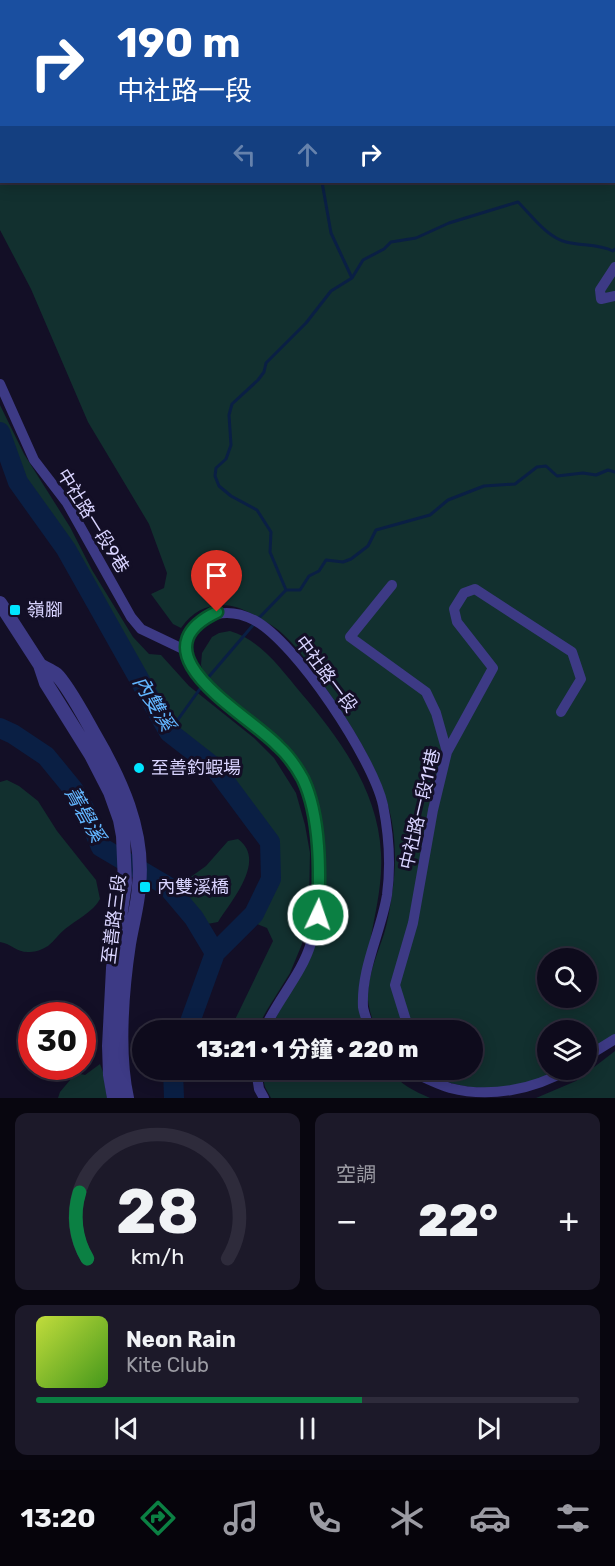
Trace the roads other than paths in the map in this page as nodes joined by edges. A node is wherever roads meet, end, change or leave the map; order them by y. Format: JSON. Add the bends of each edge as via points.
{"nodes":[{"id":1,"x":615,"y":267,"type":"edge"},
{"id":2,"x":615,"y":296,"type":"edge"},
{"id":3,"x":0,"y":384,"type":"edge"},
{"id":4,"x":392,"y":585,"type":"dead end"},
{"id":5,"x":0,"y":603,"type":"edge"},
{"id":6,"x":185,"y":650,"type":"junction"},
{"id":7,"x":561,"y":712,"type":"dead end"},
{"id":8,"x":447,"y":752,"type":"junction"},
{"id":9,"x":132,"y":855,"type":"junction"},
{"id":10,"x":269,"y":1020,"type":"edge"},
{"id":11,"x":367,"y":1020,"type":"edge"},
{"id":12,"x":406,"y":1020,"type":"edge"},
{"id":13,"x":615,"y":1039,"type":"edge"},
{"id":14,"x":597,"y":1050,"type":"edge"},
{"id":15,"x":258,"y":1080,"type":"edge"},
{"id":16,"x":434,"y":1080,"type":"edge"},
{"id":17,"x":546,"y":1080,"type":"edge"},
{"id":18,"x":114,"y":1098,"type":"edge"},
{"id":19,"x":128,"y":1098,"type":"edge"},
{"id":20,"x":264,"y":1098,"type":"edge"}],
"edges":[{"from":1,"to":2,"type":"street","via":[[600,290],[601,299]]},
{"from":3,"to":6,"type":"street","name":"中社路一段9巷","via":[[34,460],[67,503],[131,617],[141,629]]},
{"from":4,"to":8,"type":"street","via":[[350,637],[426,692]]},
{"from":5,"to":9,"type":"street","name":"至善路三段","via":[[91,755],[110,792]]},
{"from":6,"to":10,"type":"street","via":[[191,668],[206,686],[279,746],[302,778],[311,803],[320,878],[318,915],[310,946]]},
{"from":6,"to":11,"type":"street","name":"中社路一段","via":[[190,631],[217,612],[254,620],[285,645],[310,674],[363,756],[382,802],[390,863],[387,897],[366,974],[363,1008]]},
{"from":7,"to":8,"type":"street","name":"中社路一段11巷","via":[[581,680],[572,652],[475,589],[464,593],[454,609],[457,622],[493,668]]},
{"from":8,"to":12,"type":"street","name":"中社路一段11巷","via":[[413,922],[395,986]]},
{"from":9,"to":18,"type":"street","name":"至善路三段","via":[[116,937],[110,1007]]},
{"from":9,"to":19,"type":"street","name":"至善路三段","via":[[140,885],[124,1000],[122,1068]]},
{"from":13,"to":14,"type":"street"},
{"from":15,"to":20,"type":"street"},
{"from":16,"to":17,"type":"street","via":[[449,1088],[478,1092],[511,1091]]}]}
